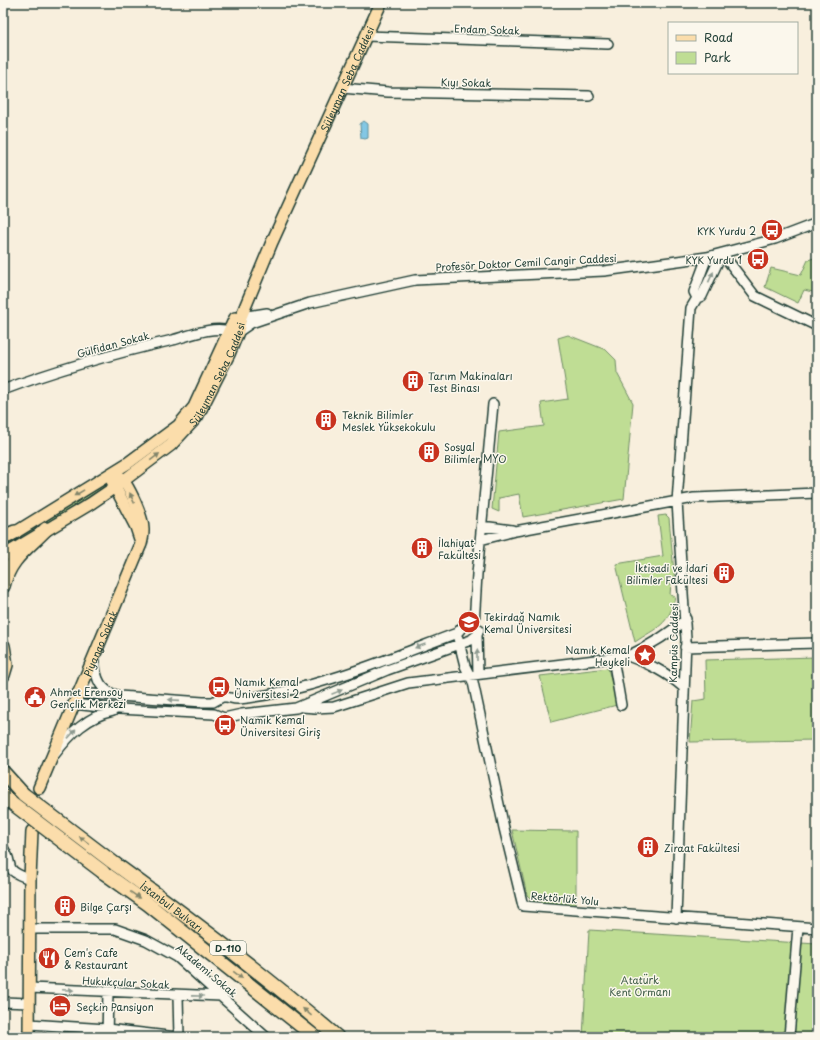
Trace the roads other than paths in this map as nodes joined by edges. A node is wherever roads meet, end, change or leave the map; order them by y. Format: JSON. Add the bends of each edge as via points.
{"nodes":[{"id":1,"x":381,"y":3,"type":"edge"},
{"id":2,"x":366,"y":36,"type":"junction"},
{"id":3,"x":608,"y":44,"type":"dead end"},
{"id":4,"x":342,"y":88,"type":"junction"},
{"id":5,"x":589,"y":96,"type":"dead end"},
{"id":6,"x":817,"y":223,"type":"edge"},
{"id":7,"x":722,"y":253,"type":"junction"},
{"id":8,"x":707,"y":257,"type":"junction"},
{"id":9,"x":696,"y":298,"type":"junction"},
{"id":10,"x":282,"y":312,"type":"junction"},
{"id":11,"x":238,"y":318,"type":"junction"},
{"id":12,"x":817,"y":326,"type":"edge"},
{"id":13,"x":234,"y":332,"type":"junction"},
{"id":14,"x":3,"y":390,"type":"edge"},
{"id":15,"x":493,"y":404,"type":"dead end"},
{"id":16,"x":113,"y":473,"type":"junction"},
{"id":17,"x":119,"y":484,"type":"junction"},
{"id":18,"x":817,"y":493,"type":"edge"},
{"id":19,"x":677,"y":502,"type":"junction"},
{"id":20,"x":482,"y":526,"type":"junction"},
{"id":21,"x":46,"y":529,"type":"junction"},
{"id":22,"x":515,"y":531,"type":"junction"},
{"id":23,"x":9,"y":534,"type":"edge"},
{"id":24,"x":3,"y":540,"type":"edge"},
{"id":25,"x":480,"y":540,"type":"junction"},
{"id":26,"x":3,"y":556,"type":"edge"},
{"id":27,"x":3,"y":586,"type":"edge"},
{"id":28,"x":686,"y":619,"type":"junction"},
{"id":29,"x":474,"y":625,"type":"junction"},
{"id":30,"x":457,"y":633,"type":"junction"},
{"id":31,"x":477,"y":636,"type":"junction"},
{"id":32,"x":459,"y":643,"type":"junction"},
{"id":33,"x":817,"y":643,"type":"edge"},
{"id":34,"x":3,"y":646,"type":"edge"},
{"id":35,"x":685,"y":647,"type":"junction"},
{"id":36,"x":95,"y":652,"type":"junction"},
{"id":37,"x":628,"y":656,"type":"junction"},
{"id":38,"x":613,"y":658,"type":"junction"},
{"id":39,"x":3,"y":675,"type":"edge"},
{"id":40,"x":474,"y":675,"type":"junction"},
{"id":41,"x":683,"y":687,"type":"junction"},
{"id":42,"x":295,"y":690,"type":"junction"},
{"id":43,"x":127,"y":697,"type":"junction"},
{"id":44,"x":75,"y":699,"type":"junction"},
{"id":45,"x":232,"y":699,"type":"junction"},
{"id":46,"x":213,"y":702,"type":"junction"},
{"id":47,"x":621,"y":705,"type":"dead end"},
{"id":48,"x":301,"y":706,"type":"junction"},
{"id":49,"x":119,"y":709,"type":"junction"},
{"id":50,"x":214,"y":714,"type":"junction"},
{"id":51,"x":231,"y":716,"type":"junction"},
{"id":52,"x":48,"y":764,"type":"junction"},
{"id":53,"x":3,"y":772,"type":"edge"},
{"id":54,"x":3,"y":779,"type":"edge"},
{"id":55,"x":39,"y":788,"type":"tunnel mouth"},
{"id":56,"x":23,"y":794,"type":"junction"},
{"id":57,"x":6,"y":799,"type":"edge"},
{"id":58,"x":32,"y":831,"type":"tunnel mouth"},
{"id":59,"x":3,"y":848,"type":"edge"},
{"id":60,"x":30,"y":879,"type":"junction"},
{"id":61,"x":676,"y":918,"type":"junction"},
{"id":62,"x":798,"y":928,"type":"junction"},
{"id":63,"x":817,"y":928,"type":"edge"},
{"id":64,"x":30,"y":929,"type":"junction"},
{"id":65,"x":29,"y":988,"type":"junction"},
{"id":66,"x":108,"y":992,"type":"junction"},
{"id":67,"x":178,"y":996,"type":"junction"},
{"id":68,"x":221,"y":996,"type":"junction"},
{"id":69,"x":3,"y":1002,"type":"edge"},
{"id":70,"x":29,"y":1003,"type":"junction"},
{"id":71,"x":29,"y":1024,"type":"junction"},
{"id":72,"x":107,"y":1033,"type":"edge"},
{"id":73,"x":29,"y":1037,"type":"edge"},
{"id":74,"x":178,"y":1037,"type":"edge"},
{"id":75,"x":266,"y":1037,"type":"edge"},
{"id":76,"x":315,"y":1037,"type":"edge"},
{"id":77,"x":337,"y":1037,"type":"edge"},
{"id":78,"x":788,"y":1037,"type":"edge"}],
"edges":[{"from":1,"to":2,"type":"main road","name":"Süleyman Seba Caddesi"},
{"from":2,"to":3,"type":"street","name":"Endam Sokak"},
{"from":2,"to":4,"type":"main road","name":"Süleyman Seba Caddesi"},
{"from":4,"to":5,"type":"street","name":"Kıyı Sokak","via":[[388,92]]},
{"from":4,"to":11,"type":"main road","name":"Süleyman Seba Caddesi"},
{"from":6,"to":7,"type":"street","name":"Profesör Doktor Cemil Cangir Caddesi","via":[[775,239]]},
{"from":7,"to":8,"type":"street","name":"Profesör Doktor Cemil Cangir Caddesi"},
{"from":9,"to":7,"type":"street","one_way":true,"via":[[702,296]]},
{"from":7,"to":12,"type":"street","via":[[755,296]]},
{"from":8,"to":9,"type":"street","via":[[694,292]]},
{"from":8,"to":10,"type":"street","name":"Profesör Doktor Cemil Cangir Caddesi","via":[[604,271],[415,280],[310,303]]},
{"from":9,"to":19,"type":"street","name":"Kampüs Caddesi","via":[[691,308]]},
{"from":10,"to":11,"type":"street","name":"Profesör Doktor Cemil Cangir Caddesi"},
{"from":10,"to":13,"type":"street","name":"Profesör Doktor Cemil Cangir Caddesi"},
{"from":11,"to":13,"type":"main road","name":"Süleyman Seba Caddesi"},
{"from":13,"to":14,"type":"street","name":"Gülfidan Sokak","via":[[217,330],[126,352],[46,374]]},
{"from":13,"to":16,"type":"main road","name":"Süleyman Seba Caddesi","via":[[188,415],[166,436]]},
{"from":17,"to":13,"type":"main road","name":"Süleyman Seba Caddesi","one_way":true,"via":[[171,445],[197,417],[218,377]]},
{"from":15,"to":20,"type":"street"},
{"from":16,"to":17,"type":"main road"},
{"from":16,"to":23,"type":"main road","name":"Süleyman Seba Caddesi","one_way":true},
{"from":17,"to":21,"type":"main road","name":"Süleyman Seba Caddesi"},
{"from":17,"to":36,"type":"main road","name":"Piyango Sokak","via":[[142,521],[144,531],[141,544]]},
{"from":18,"to":19,"type":"street","via":[[714,496]]},
{"from":19,"to":22,"type":"street"},
{"from":19,"to":28,"type":"street","name":"Kampüs Caddesi"},
{"from":20,"to":22,"type":"street"},
{"from":20,"to":25,"type":"street"},
{"from":21,"to":26,"type":"main road","name":"Süleyman Seba Caddesi"},
{"from":21,"to":27,"type":"highway","via":[[16,557]]},
{"from":22,"to":25,"type":"street"},
{"from":23,"to":24,"type":"main road","name":"Süleyman Seba Caddesi"},
{"from":25,"to":29,"type":"street"},
{"from":28,"to":35,"type":"street","name":"Kampüs Caddesi"},
{"from":28,"to":37,"type":"street","via":[[646,648]]},
{"from":29,"to":30,"type":"street","via":[[465,624]]},
{"from":29,"to":31,"type":"street","via":[[479,630]]},
{"from":30,"to":32,"type":"street"},
{"from":30,"to":42,"type":"street","one_way":true,"via":[[327,681]]},
{"from":31,"to":32,"type":"street"},
{"from":40,"to":31,"type":"street","one_way":true},
{"from":32,"to":40,"type":"street","via":[[465,666]]},
{"from":48,"to":32,"type":"street","one_way":true},
{"from":33,"to":35,"type":"street"},
{"from":34,"to":39,"type":"highway","via":[[6,664]]},
{"from":35,"to":41,"type":"street","name":"Kampüs Caddesi"},
{"from":36,"to":43,"type":"street","via":[[96,674],[102,687],[113,694]]},
{"from":36,"to":44,"type":"main road","name":"Piyango Sokak"},
{"from":37,"to":38,"type":"street"},
{"from":37,"to":41,"type":"street","via":[[667,674]]},
{"from":38,"to":40,"type":"street"},
{"from":38,"to":47,"type":"street"},
{"from":40,"to":48,"type":"street","via":[[408,683],[334,707]]},
{"from":40,"to":61,"type":"street","name":"Rektörlük Yolu","via":[[524,906]]},
{"from":41,"to":61,"type":"street","name":"Kampüs Caddesi"},
{"from":42,"to":45,"type":"street"},
{"from":42,"to":48,"type":"street"},
{"from":43,"to":44,"type":"street"},
{"from":46,"to":43,"type":"street","one_way":true},
{"from":44,"to":49,"type":"street"},
{"from":44,"to":52,"type":"main road","name":"Piyango Sokak"},
{"from":45,"to":46,"type":"street","via":[[222,697]]},
{"from":45,"to":51,"type":"street","via":[[235,707]]},
{"from":46,"to":50,"type":"street"},
{"from":48,"to":51,"type":"street"},
{"from":49,"to":50,"type":"street"},
{"from":52,"to":49,"type":"street","one_way":true,"via":[[76,730],[86,722]]},
{"from":50,"to":51,"type":"street","via":[[224,718]]},
{"from":52,"to":55,"type":"main road","name":"Piyango Sokak"},
{"from":53,"to":56,"type":"highway"},
{"from":54,"to":56,"type":"highway","name":"İstanbul Bulvarı","number":"D-110"},
{"from":77,"to":56,"type":"highway","name":"İstanbul Bulvarı","number":"D-110","one_way":true,"bridge":true,"via":[[235,953]]},
{"from":57,"to":76,"type":"highway","name":"İstanbul Bulvarı","number":"D-110","one_way":true,"bridge":true,"via":[[148,904]]},
{"from":58,"to":60,"type":"main road"},
{"from":59,"to":60,"type":"street","via":[[15,875]]},
{"from":60,"to":64,"type":"main road"},
{"from":61,"to":62,"type":"street","name":"Rektörlük Yolu"},
{"from":62,"to":63,"type":"street","name":"Rektörlük Yolu"},
{"from":62,"to":78,"type":"street"},
{"from":64,"to":65,"type":"main road"},
{"from":64,"to":68,"type":"street","name":"Akademi Sokak","via":[[111,928],[131,934],[177,957]]},
{"from":65,"to":66,"type":"street","name":"Hukukçular Sokak","one_way":true},
{"from":65,"to":70,"type":"main road"},
{"from":66,"to":67,"type":"street","name":"Hukukçular Sokak"},
{"from":66,"to":72,"type":"street"},
{"from":67,"to":68,"type":"street","name":"Hukukçular Sokak","one_way":true},
{"from":67,"to":74,"type":"street"},
{"from":68,"to":75,"type":"street","name":"Akademi Sokak"},
{"from":69,"to":70,"type":"street"},
{"from":70,"to":71,"type":"main road"},
{"from":71,"to":72,"type":"street"},
{"from":71,"to":73,"type":"main road"},
{"from":72,"to":74,"type":"street"}]}
